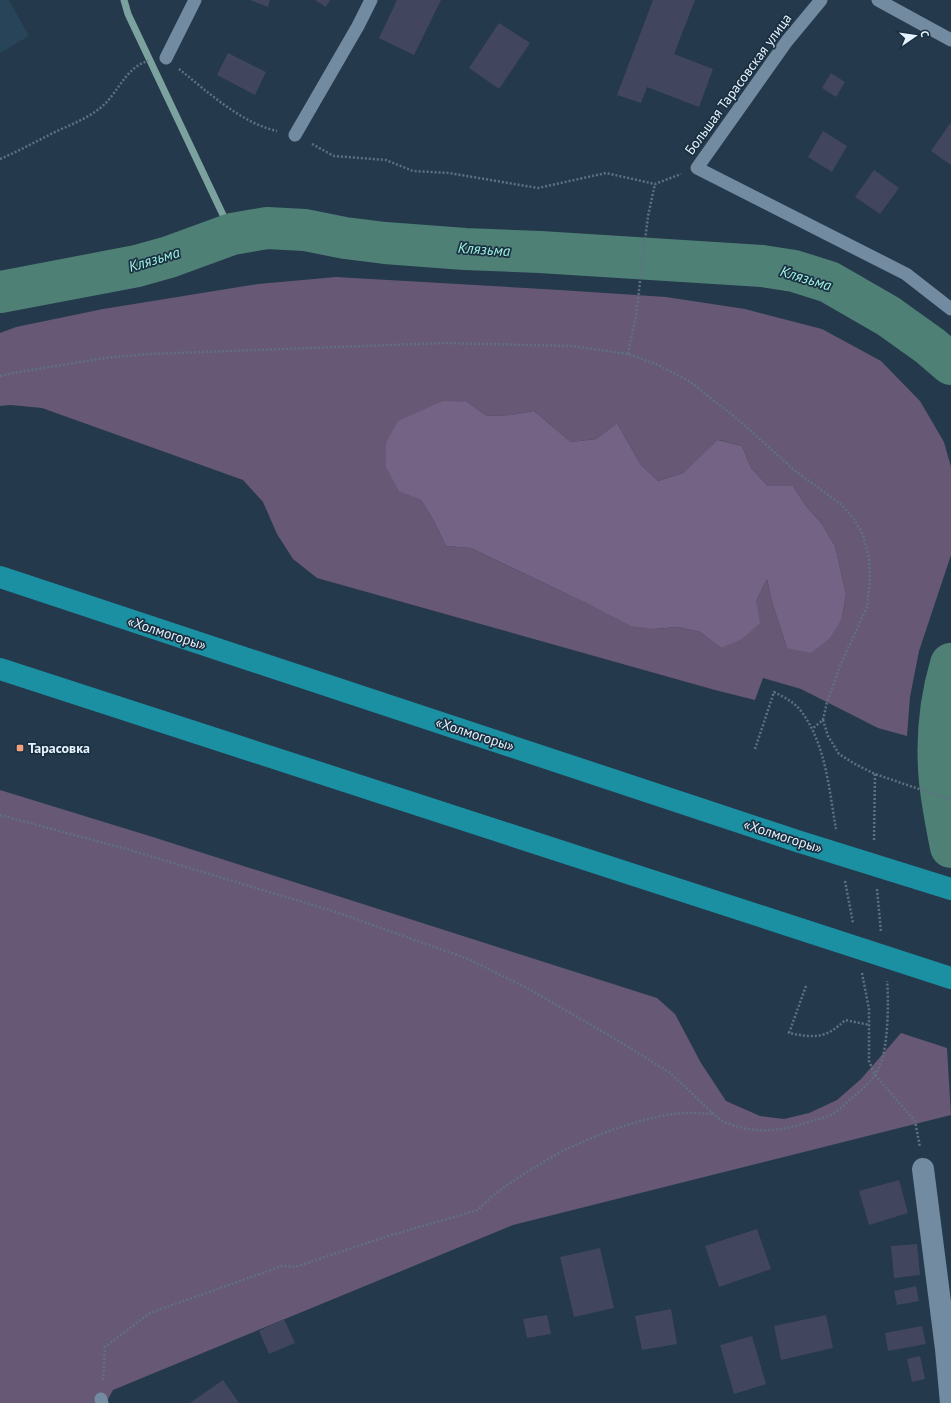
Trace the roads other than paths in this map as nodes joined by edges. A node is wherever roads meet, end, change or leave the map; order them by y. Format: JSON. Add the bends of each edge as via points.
{"nodes":[{"id":1,"x":195,"y":0,"type":"edge"},
{"id":2,"x":371,"y":0,"type":"edge"},
{"id":3,"x":821,"y":0,"type":"edge"},
{"id":4,"x":878,"y":0,"type":"edge"},
{"id":5,"x":951,"y":40,"type":"edge"},
{"id":6,"x":166,"y":58,"type":"road end"},
{"id":7,"x":295,"y":135,"type":"road end"},
{"id":8,"x":951,"y":310,"type":"edge"},
{"id":9,"x":0,"y":578,"type":"edge"},
{"id":10,"x":0,"y":669,"type":"edge"},
{"id":11,"x":951,"y":889,"type":"edge"},
{"id":12,"x":951,"y":978,"type":"edge"},
{"id":13,"x":923,"y":1169,"type":"road end"},
{"id":14,"x":951,"y":1403,"type":"edge"}],
"edges":[{"from":1,"to":6,"type":"lane"},
{"from":2,"to":7,"type":"lane"},
{"from":3,"to":8,"type":"lane","name":"Большая Тарасовская улица","via":[[787,41],[697,168],[906,274]]},
{"from":4,"to":5,"type":"lane"},
{"from":9,"to":11,"type":"highway","name":"«Холмогоры»"},
{"from":10,"to":12,"type":"highway"},
{"from":13,"to":14,"type":"street"}]}
